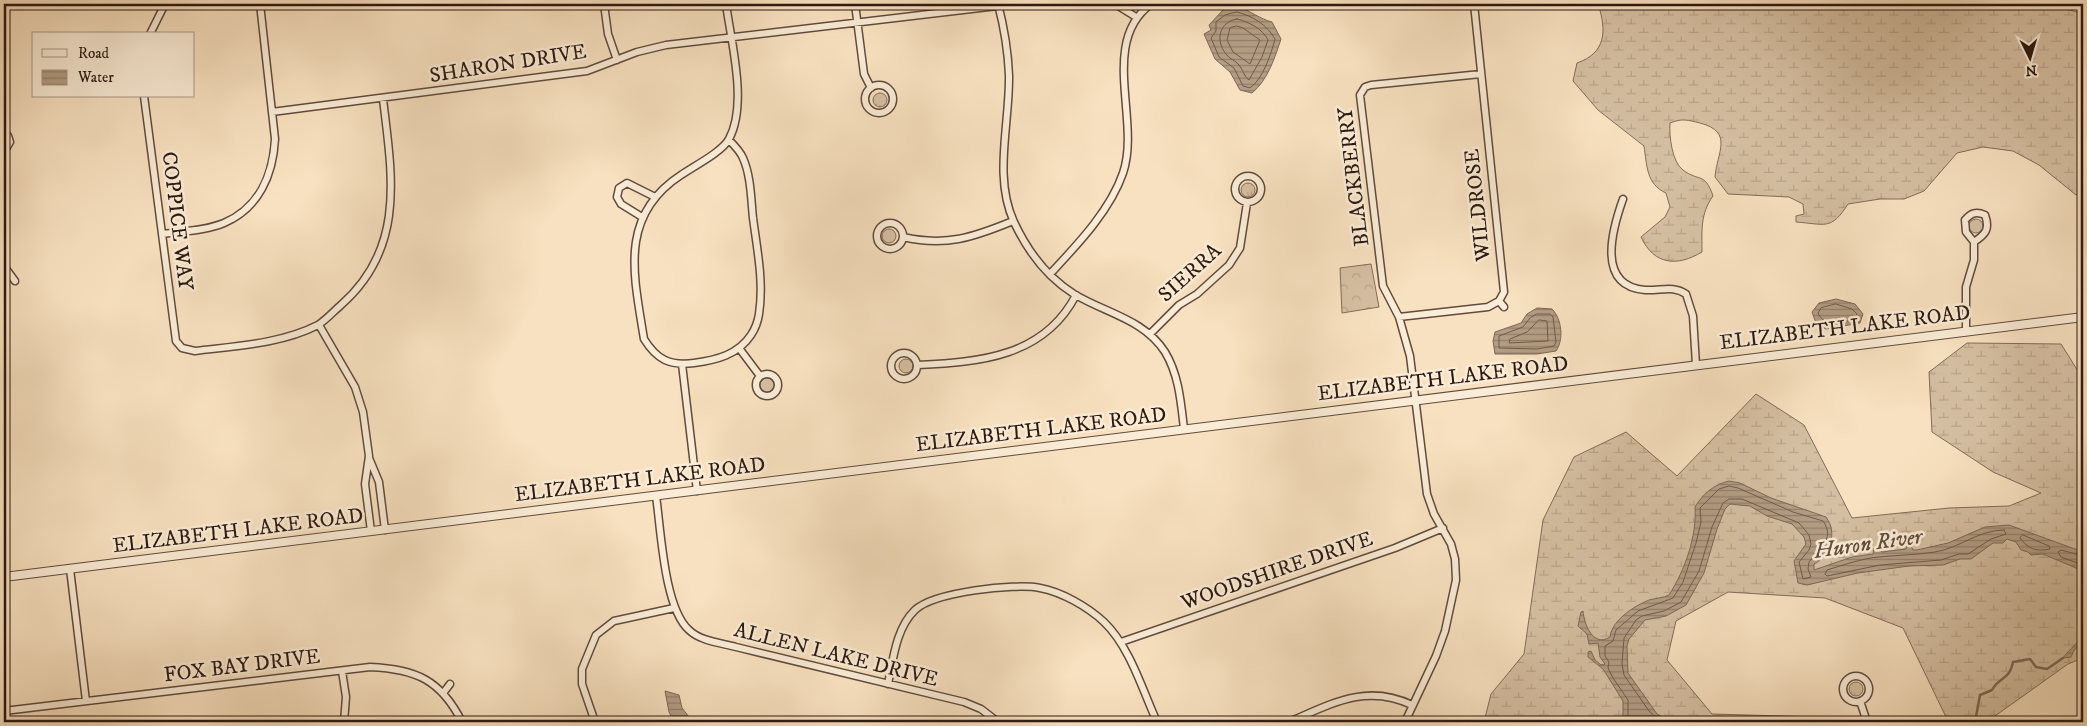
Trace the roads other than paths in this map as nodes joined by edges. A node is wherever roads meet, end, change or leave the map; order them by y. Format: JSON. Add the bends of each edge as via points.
{"nodes":[{"id":1,"x":165,"y":4,"type":"edge"},
{"id":2,"x":260,"y":4,"type":"edge"},
{"id":3,"x":604,"y":4,"type":"edge"},
{"id":4,"x":726,"y":4,"type":"edge"},
{"id":5,"x":855,"y":4,"type":"edge"},
{"id":6,"x":999,"y":4,"type":"edge"},
{"id":7,"x":1014,"y":4,"type":"edge"},
{"id":8,"x":1115,"y":4,"type":"edge"},
{"id":9,"x":1151,"y":4,"type":"edge"},
{"id":10,"x":1474,"y":4,"type":"edge"},
{"id":11,"x":1136,"y":17,"type":"junction"},
{"id":12,"x":857,"y":22,"type":"junction"},
{"id":13,"x":151,"y":32,"type":"edge"},
{"id":14,"x":730,"y":38,"type":"junction"},
{"id":15,"x":617,"y":60,"type":"junction"},
{"id":16,"x":1481,"y":74,"type":"junction"},
{"id":17,"x":871,"y":88,"type":"junction"},
{"id":18,"x":144,"y":98,"type":"edge"},
{"id":19,"x":383,"y":99,"type":"junction"},
{"id":20,"x":272,"y":112,"type":"junction"},
{"id":21,"x":4,"y":132,"type":"edge"},
{"id":22,"x":729,"y":140,"type":"junction"},
{"id":23,"x":4,"y":152,"type":"edge"},
{"id":24,"x":654,"y":197,"type":"junction"},
{"id":25,"x":1623,"y":199,"type":"dead end"},
{"id":26,"x":1247,"y":203,"type":"junction"},
{"id":27,"x":642,"y":217,"type":"junction"},
{"id":28,"x":1013,"y":221,"type":"junction"},
{"id":29,"x":163,"y":234,"type":"junction"},
{"id":30,"x":903,"y":237,"type":"junction"},
{"id":31,"x":1974,"y":242,"type":"junction"},
{"id":32,"x":4,"y":266,"type":"edge"},
{"id":33,"x":1050,"y":274,"type":"junction"},
{"id":34,"x":15,"y":281,"type":"dead end"},
{"id":35,"x":1076,"y":295,"type":"junction"},
{"id":36,"x":1498,"y":301,"type":"junction"},
{"id":37,"x":1504,"y":307,"type":"dead end"},
{"id":38,"x":1399,"y":317,"type":"junction"},
{"id":39,"x":2083,"y":317,"type":"edge"},
{"id":40,"x":319,"y":324,"type":"junction"},
{"id":41,"x":1966,"y":331,"type":"junction"},
{"id":42,"x":1150,"y":334,"type":"junction"},
{"id":43,"x":739,"y":348,"type":"junction"},
{"id":44,"x":682,"y":364,"type":"junction"},
{"id":45,"x":918,"y":364,"type":"junction"},
{"id":46,"x":1696,"y":365,"type":"junction"},
{"id":47,"x":760,"y":376,"type":"dead end"},
{"id":48,"x":1416,"y":400,"type":"junction"},
{"id":49,"x":1184,"y":429,"type":"junction"},
{"id":50,"x":369,"y":456,"type":"junction"},
{"id":51,"x":697,"y":491,"type":"junction"},
{"id":52,"x":656,"y":496,"type":"junction"},
{"id":53,"x":1443,"y":528,"type":"junction"},
{"id":54,"x":385,"y":530,"type":"junction"},
{"id":55,"x":371,"y":531,"type":"junction"},
{"id":56,"x":70,"y":569,"type":"junction"},
{"id":57,"x":4,"y":577,"type":"edge"},
{"id":58,"x":674,"y":608,"type":"junction"},
{"id":59,"x":1121,"y":642,"type":"junction"},
{"id":60,"x":342,"y":671,"type":"junction"},
{"id":61,"x":450,"y":684,"type":"dead end"},
{"id":62,"x":888,"y":684,"type":"junction"},
{"id":63,"x":444,"y":692,"type":"junction"},
{"id":64,"x":86,"y":701,"type":"junction"},
{"id":65,"x":1860,"y":701,"type":"junction"},
{"id":66,"x":1412,"y":705,"type":"junction"},
{"id":67,"x":4,"y":711,"type":"edge"},
{"id":68,"x":344,"y":722,"type":"edge"},
{"id":69,"x":462,"y":722,"type":"edge"},
{"id":70,"x":595,"y":722,"type":"edge"},
{"id":71,"x":998,"y":722,"type":"edge"},
{"id":72,"x":1156,"y":722,"type":"edge"},
{"id":73,"x":1289,"y":722,"type":"edge"},
{"id":74,"x":1405,"y":722,"type":"edge"},
{"id":75,"x":1867,"y":722,"type":"edge"}],
"edges":[{"from":1,"to":13,"type":"street"},
{"from":2,"to":20,"type":"street"},
{"from":3,"to":15,"type":"street","via":[[608,34]]},
{"from":4,"to":14,"type":"street"},
{"from":5,"to":12,"type":"street"},
{"from":6,"to":7,"type":"street","name":"SHARON DRIVE"},
{"from":6,"to":12,"type":"street","name":"SHARON DRIVE"},
{"from":6,"to":28,"type":"street","via":[[1009,75],[1004,170],[1006,201]]},
{"from":8,"to":11,"type":"street"},
{"from":9,"to":11,"type":"street"},
{"from":10,"to":16,"type":"street","name":"WILDROSE"},
{"from":11,"to":33,"type":"street","via":[[1123,52],[1130,138],[1123,173],[1104,209]]},
{"from":12,"to":14,"type":"street","name":"SHARON DRIVE"},
{"from":12,"to":17,"type":"street","via":[[864,74]]},
{"from":14,"to":15,"type":"street","name":"SHARON DRIVE","via":[[654,47]]},
{"from":14,"to":22,"type":"street","via":[[738,108]]},
{"from":15,"to":19,"type":"street","name":"SHARON DRIVE","via":[[587,71]]},
{"from":16,"to":36,"type":"street","name":"WILDROSE","via":[[1504,292]]},
{"from":16,"to":38,"type":"street","name":"BLACKBERRY","via":[[1371,85],[1360,96],[1383,286]]},
{"from":17,"to":17,"type":"street","via":[[865,100],[869,109],[878,113],[887,110],[893,98],[890,90],[881,85]]},
{"from":18,"to":29,"type":"street","name":"COPPICE WAY"},
{"from":19,"to":20,"type":"street","name":"SHARON DRIVE"},
{"from":19,"to":40,"type":"street","via":[[393,190],[391,218],[372,269],[353,295]]},
{"from":20,"to":29,"type":"street","via":[[274,161],[264,186],[252,202],[224,223]]},
{"from":21,"to":23,"type":"street","via":[[10,142]]},
{"from":22,"to":24,"type":"street"},
{"from":22,"to":43,"type":"street","via":[[743,156],[746,167],[760,290],[756,325]]},
{"from":24,"to":27,"type":"street"},
{"from":24,"to":27,"type":"street","via":[[627,183],[620,188],[617,197],[622,204]]},
{"from":25,"to":46,"type":"street","via":[[1611,244],[1619,278],[1630,287],[1679,289],[1686,294],[1693,316]]},
{"from":26,"to":26,"type":"street","name":"SIERRA","via":[[1253,202],[1261,192],[1260,185],[1252,176],[1240,178],[1234,190],[1240,200]]},
{"from":26,"to":42,"type":"street","name":"SIERRA","via":[[1240,248],[1229,264],[1197,294],[1179,304]]},
{"from":27,"to":44,"type":"street","via":[[633,256],[644,339],[662,360]]},
{"from":28,"to":30,"type":"street","via":[[964,239],[941,242]]},
{"from":28,"to":33,"type":"street","via":[[1032,254]]},
{"from":29,"to":40,"type":"street","name":"COPPICE WAY","via":[[174,332],[182,348],[195,351],[257,343],[286,337]]},
{"from":30,"to":30,"type":"street","via":[[900,228],[892,223],[882,226],[878,236],[882,245],[891,249],[899,245]]},
{"from":31,"to":31,"type":"street","via":[[1988,229],[1985,215],[1978,212],[1965,220],[1966,232]]},
{"from":31,"to":41,"type":"street","via":[[1974,260],[1966,287]]},
{"from":32,"to":34,"type":"street"},
{"from":33,"to":35,"type":"street"},
{"from":35,"to":42,"type":"street"},
{"from":35,"to":45,"type":"street","via":[[1060,321],[1042,337],[1025,346],[976,359]]},
{"from":36,"to":37,"type":"street"},
{"from":36,"to":38,"type":"street","via":[[1488,307]]},
{"from":38,"to":48,"type":"street","via":[[1410,356]]},
{"from":39,"to":41,"type":"street","name":"ELIZABETH LAKE ROAD"},
{"from":40,"to":50,"type":"street","via":[[360,400]]},
{"from":41,"to":46,"type":"street","name":"ELIZABETH LAKE ROAD"},
{"from":42,"to":49,"type":"street","via":[[1165,353],[1175,374]]},
{"from":43,"to":44,"type":"street","via":[[708,361]]},
{"from":43,"to":47,"type":"street"},
{"from":44,"to":51,"type":"street"},
{"from":45,"to":45,"type":"street","via":[[914,356],[905,352],[893,358],[891,367],[895,375],[903,379],[915,373]]},
{"from":46,"to":48,"type":"street","name":"ELIZABETH LAKE ROAD"},
{"from":48,"to":49,"type":"street","name":"ELIZABETH LAKE ROAD"},
{"from":48,"to":53,"type":"street","via":[[1427,494]]},
{"from":49,"to":51,"type":"street","name":"ELIZABETH LAKE ROAD"},
{"from":50,"to":54,"type":"street","via":[[379,482]]},
{"from":50,"to":55,"type":"street","via":[[366,484]]},
{"from":51,"to":52,"type":"street","name":"ELIZABETH LAKE ROAD"},
{"from":52,"to":54,"type":"street","name":"ELIZABETH LAKE ROAD"},
{"from":52,"to":58,"type":"street","name":"ALLEN LAKE DRIVE"},
{"from":53,"to":59,"type":"street","name":"WOODSHIRE DRIVE","via":[[1395,548]]},
{"from":53,"to":66,"type":"street","via":[[1455,559],[1456,580],[1445,631]]},
{"from":54,"to":55,"type":"street","name":"ELIZABETH LAKE ROAD"},
{"from":55,"to":56,"type":"street","name":"ELIZABETH LAKE ROAD"},
{"from":56,"to":57,"type":"street","name":"ELIZABETH LAKE ROAD"},
{"from":56,"to":64,"type":"street"},
{"from":58,"to":62,"type":"street","name":"ALLEN LAKE DRIVE","via":[[689,631],[705,639]]},
{"from":58,"to":70,"type":"street","via":[[614,621],[596,635],[582,669],[582,684]]},
{"from":59,"to":62,"type":"street","via":[[1091,612],[1040,588],[953,593],[932,599],[915,609],[906,620]]},
{"from":59,"to":72,"type":"street"},
{"from":60,"to":63,"type":"street","name":"FOX BAY DRIVE","via":[[366,667],[396,670],[427,681]]},
{"from":60,"to":64,"type":"street","name":"FOX BAY DRIVE"},
{"from":60,"to":68,"type":"street","via":[[346,697]]},
{"from":61,"to":63,"type":"street"},
{"from":62,"to":71,"type":"street","name":"ALLEN LAKE DRIVE","via":[[964,702],[981,709]]},
{"from":63,"to":69,"type":"street","name":"FOX BAY DRIVE"},
{"from":64,"to":67,"type":"street","name":"FOX BAY DRIVE"},
{"from":65,"to":65,"type":"street","via":[[1868,695],[1869,684],[1862,677],[1852,676],[1845,682],[1844,692],[1850,700]]},
{"from":65,"to":75,"type":"street"},
{"from":66,"to":73,"type":"street","via":[[1396,697],[1356,695]]},
{"from":66,"to":74,"type":"street"}]}
